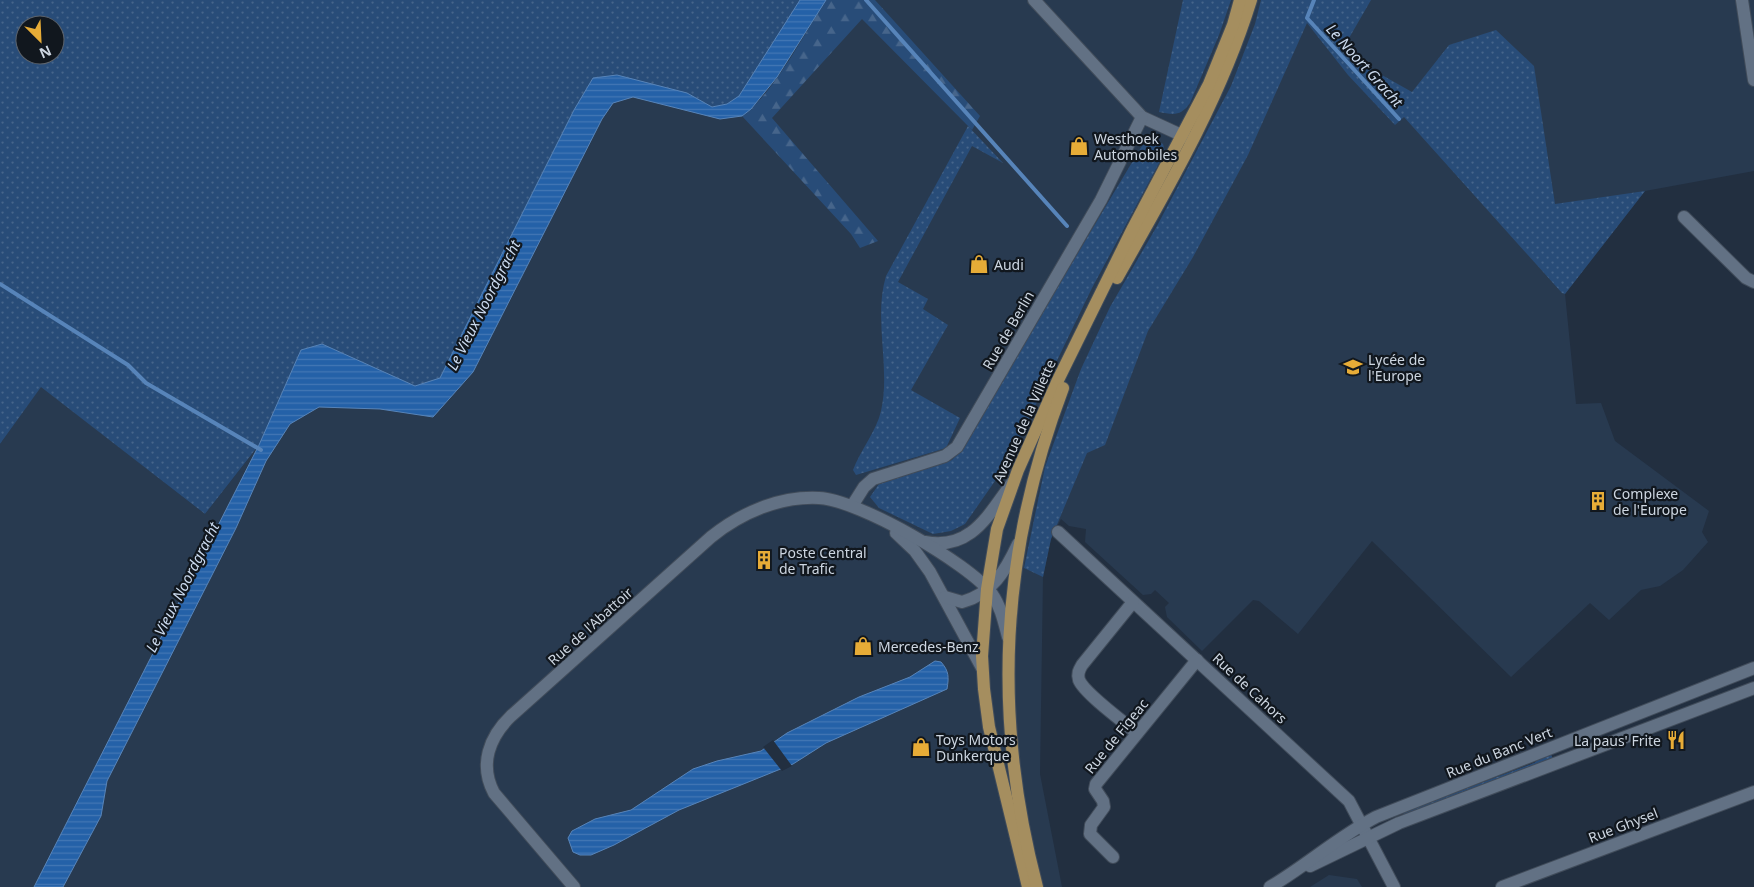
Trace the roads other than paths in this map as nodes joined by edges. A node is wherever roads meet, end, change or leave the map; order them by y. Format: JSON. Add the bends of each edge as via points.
{"nodes":[{"id":1,"x":1034,"y":0,"type":"edge"},
{"id":2,"x":1240,"y":0,"type":"edge"},
{"id":3,"x":1251,"y":0,"type":"edge"},
{"id":4,"x":1742,"y":0,"type":"edge"},
{"id":5,"x":1754,"y":80,"type":"edge"},
{"id":6,"x":1142,"y":117,"type":"junction"},
{"id":7,"x":1188,"y":138,"type":"junction"},
{"id":8,"x":1684,"y":217,"type":"dead end"},
{"id":9,"x":1754,"y":282,"type":"edge"},
{"id":10,"x":1014,"y":480,"type":"junction"},
{"id":11,"x":852,"y":506,"type":"junction"},
{"id":12,"x":876,"y":518,"type":"junction"},
{"id":13,"x":1058,"y":532,"type":"dead end"},
{"id":14,"x":1020,"y":539,"type":"junction"},
{"id":15,"x":918,"y":540,"type":"junction"},
{"id":16,"x":987,"y":589,"type":"junction"},
{"id":17,"x":945,"y":597,"type":"junction"},
{"id":18,"x":1133,"y":602,"type":"junction"},
{"id":19,"x":1008,"y":637,"type":"junction"},
{"id":20,"x":1197,"y":660,"type":"junction"},
{"id":21,"x":982,"y":668,"type":"junction"},
{"id":22,"x":1754,"y":668,"type":"edge"},
{"id":23,"x":1754,"y":688,"type":"edge"},
{"id":24,"x":1137,"y":733,"type":"junction"},
{"id":25,"x":1754,"y":792,"type":"edge"},
{"id":26,"x":1362,"y":825,"type":"junction"},
{"id":27,"x":1368,"y":838,"type":"junction"},
{"id":28,"x":1114,"y":857,"type":"dead end"},
{"id":29,"x":1294,"y":872,"type":"junction"},
{"id":30,"x":574,"y":887,"type":"edge"},
{"id":31,"x":1028,"y":887,"type":"edge"},
{"id":32,"x":1037,"y":887,"type":"edge"},
{"id":33,"x":1270,"y":887,"type":"edge"},
{"id":34,"x":1394,"y":887,"type":"edge"},
{"id":35,"x":1502,"y":887,"type":"edge"}],
"edges":[{"from":1,"to":6,"type":"street"},
{"from":2,"to":7,"type":"main road","name":"Avenue de la Villette"},
{"from":3,"to":7,"type":"main road","name":"Avenue de la Villette","via":[[1228,67]]},
{"from":4,"to":5,"type":"street"},
{"from":6,"to":7,"type":"street"},
{"from":6,"to":11,"type":"street","name":"Rue de Berlin","via":[[1101,200],[957,447],[945,456],[873,479],[864,486]]},
{"from":7,"to":10,"type":"main road","name":"Avenue de la Villette","via":[[1133,228]]},
{"from":7,"to":14,"type":"main road","name":"Avenue de la Villette","via":[[1073,364],[1044,440]]},
{"from":8,"to":9,"type":"street","via":[[1746,278]]},
{"from":10,"to":15,"type":"street","name":"Rue de l'Abattoir","via":[[969,535],[944,544]]},
{"from":10,"to":16,"type":"main road","name":"Avenue de la Villette","via":[[997,529]]},
{"from":11,"to":12,"type":"street","name":"Rue de l'Abattoir"},
{"from":11,"to":30,"type":"street","name":"Rue de l'Abattoir","via":[[824,498],[802,499],[766,506],[736,519],[711,537],[495,733],[487,753],[486,768],[491,787]]},
{"from":12,"to":15,"type":"street","name":"Rue de l'Abattoir"},
{"from":12,"to":17,"type":"street","name":"Rue de l'Abattoir","via":[[916,551]]},
{"from":13,"to":18,"type":"street","name":"Rue de Cahors"},
{"from":14,"to":16,"type":"street","via":[[1007,568]]},
{"from":14,"to":19,"type":"main road","name":"Avenue de la Villette"},
{"from":15,"to":16,"type":"street","name":"Rue de l'Abattoir","via":[[971,573]]},
{"from":16,"to":17,"type":"street","via":[[962,602]]},
{"from":16,"to":19,"type":"street","name":"Rue de l'Abattoir","via":[[999,605]]},
{"from":16,"to":21,"type":"main road","name":"Avenue de la Villette"},
{"from":17,"to":21,"type":"street","name":"Rue de l'Abattoir"},
{"from":18,"to":20,"type":"street","name":"Rue de Cahors"},
{"from":18,"to":24,"type":"street","via":[[1078,674],[1087,691]]},
{"from":19,"to":32,"type":"main road","name":"Avenue de la Villette","via":[[1008,709],[1013,771]]},
{"from":20,"to":24,"type":"street","name":"Rue de Figeac"},
{"from":20,"to":26,"type":"street","name":"Rue de Cahors","via":[[1349,801]]},
{"from":21,"to":31,"type":"main road","name":"Avenue de la Villette","via":[[989,727]]},
{"from":22,"to":26,"type":"street","name":"Rue du Banc Vert","via":[[1537,752]]},
{"from":23,"to":27,"type":"street","name":"Rue du Banc Vert","via":[[1399,823]]},
{"from":24,"to":28,"type":"street","name":"Rue de Figeac","via":[[1095,787],[1104,807],[1091,825],[1090,834]]},
{"from":25,"to":35,"type":"street","name":"Rue Ghysel"},
{"from":26,"to":27,"type":"street","name":"Rue de Cahors"},
{"from":26,"to":29,"type":"street","name":"Rue du Banc Vert"},
{"from":27,"to":29,"type":"street","name":"Rue du Banc Vert"},
{"from":27,"to":34,"type":"street","name":"Rue de Cahors"},
{"from":29,"to":33,"type":"street","name":"Rue du Banc Vert"}]}
